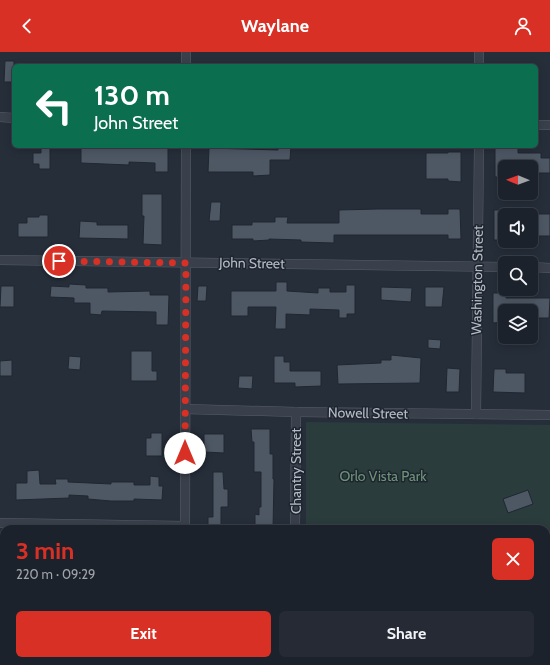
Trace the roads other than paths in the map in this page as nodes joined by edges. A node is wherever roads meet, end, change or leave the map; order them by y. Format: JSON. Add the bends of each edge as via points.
{"nodes":[{"id":1,"x":186,"y":52,"type":"edge"},
{"id":2,"x":479,"y":52,"type":"edge"},
{"id":3,"x":186,"y":64,"type":"edge"},
{"id":4,"x":479,"y":64,"type":"edge"},
{"id":5,"x":0,"y":117,"type":"edge"},
{"id":6,"x":12,"y":118,"type":"edge"},
{"id":7,"x":538,"y":125,"type":"edge"},
{"id":8,"x":550,"y":125,"type":"edge"},
{"id":9,"x":186,"y":148,"type":"edge"},
{"id":10,"x":479,"y":148,"type":"edge"},
{"id":11,"x":0,"y":260,"type":"edge"},
{"id":12,"x":186,"y":263,"type":"junction"},
{"id":13,"x":477,"y":266,"type":"junction"},
{"id":14,"x":498,"y":267,"type":"edge"},
{"id":15,"x":538,"y":267,"type":"edge"},
{"id":16,"x":550,"y":268,"type":"edge"},
{"id":17,"x":185,"y":409,"type":"junction"},
{"id":18,"x":296,"y":412,"type":"junction"},
{"id":19,"x":476,"y":414,"type":"junction"},
{"id":20,"x":550,"y":415,"type":"edge"},
{"id":21,"x":0,"y":523,"type":"edge"},
{"id":22,"x":45,"y":525,"type":"edge"},
{"id":23,"x":185,"y":525,"type":"edge"},
{"id":24,"x":296,"y":525,"type":"edge"}],
"edges":[{"from":1,"to":3,"type":"street"},
{"from":2,"to":4,"type":"street"},
{"from":5,"to":6,"type":"street"},
{"from":7,"to":8,"type":"street"},
{"from":9,"to":12,"type":"street"},
{"from":10,"to":13,"type":"street","name":"Washington Street"},
{"from":11,"to":12,"type":"street","name":"John Street"},
{"from":12,"to":13,"type":"street","name":"John Street"},
{"from":12,"to":17,"type":"street"},
{"from":13,"to":14,"type":"street","name":"John Street"},
{"from":13,"to":19,"type":"street","name":"Washington Street"},
{"from":15,"to":16,"type":"street"},
{"from":17,"to":18,"type":"street","name":"Nowell Street"},
{"from":17,"to":23,"type":"street"},
{"from":18,"to":19,"type":"street","name":"Nowell Street"},
{"from":18,"to":24,"type":"street","name":"Chantry Street"},
{"from":19,"to":20,"type":"street","name":"Nowell Street"},
{"from":21,"to":22,"type":"street"}]}
